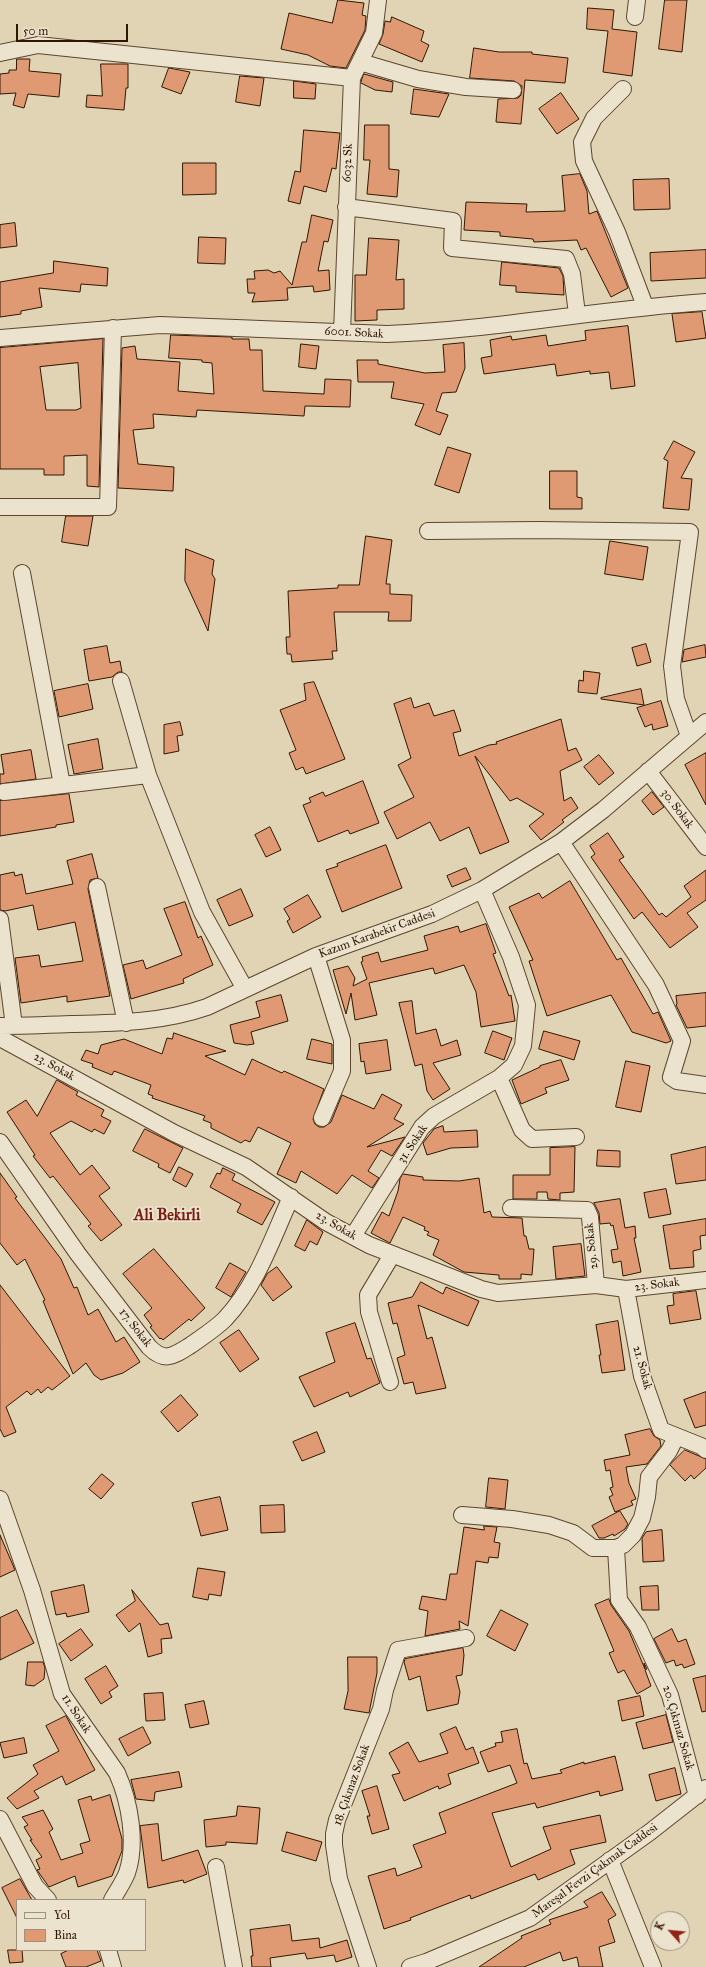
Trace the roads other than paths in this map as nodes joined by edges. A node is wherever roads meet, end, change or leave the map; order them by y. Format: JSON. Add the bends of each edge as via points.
{"nodes":[{"id":1,"x":378,"y":0,"type":"edge"},
{"id":2,"x":637,"y":0,"type":"edge"},
{"id":3,"x":635,"y":17,"type":"dead end"},
{"id":4,"x":0,"y":53,"type":"edge"},
{"id":5,"x":360,"y":62,"type":"junction"},
{"id":6,"x":352,"y":78,"type":"junction"},
{"id":7,"x":624,"y":89,"type":"dead end"},
{"id":8,"x":513,"y":90,"type":"dead end"},
{"id":9,"x":346,"y":207,"type":"junction"},
{"id":10,"x":706,"y":302,"type":"edge"},
{"id":11,"x":645,"y":306,"type":"junction"},
{"id":12,"x":576,"y":314,"type":"junction"},
{"id":13,"x":113,"y":328,"type":"junction"},
{"id":14,"x":342,"y":332,"type":"junction"},
{"id":15,"x":0,"y":338,"type":"edge"},
{"id":16,"x":0,"y":507,"type":"edge"},
{"id":17,"x":428,"y":531,"type":"dead end"},
{"id":18,"x":22,"y":573,"type":"dead end"},
{"id":19,"x":121,"y":681,"type":"dead end"},
{"id":20,"x":706,"y":722,"type":"edge"},
{"id":21,"x":689,"y":736,"type":"junction"},
{"id":22,"x":648,"y":771,"type":"junction"},
{"id":23,"x":148,"y":774,"type":"junction"},
{"id":24,"x":62,"y":785,"type":"junction"},
{"id":25,"x":4,"y":792,"type":"dead end"},
{"id":26,"x":561,"y":842,"type":"junction"},
{"id":27,"x":706,"y":847,"type":"edge"},
{"id":28,"x":97,"y":887,"type":"dead end"},
{"id":29,"x":482,"y":890,"type":"junction"},
{"id":30,"x":0,"y":918,"type":"edge"},
{"id":31,"x":316,"y":956,"type":"junction"},
{"id":32,"x":245,"y":988,"type":"junction"},
{"id":33,"x":126,"y":1023,"type":"junction"},
{"id":34,"x":7,"y":1026,"type":"edge"},
{"id":35,"x":0,"y":1038,"type":"edge"},
{"id":36,"x":498,"y":1078,"type":"junction"},
{"id":37,"x":706,"y":1085,"type":"edge"},
{"id":38,"x":322,"y":1118,"type":"dead end"},
{"id":39,"x":576,"y":1136,"type":"dead end"},
{"id":40,"x":0,"y":1142,"type":"edge"},
{"id":41,"x":291,"y":1197,"type":"junction"},
{"id":42,"x":511,"y":1208,"type":"dead end"},
{"id":43,"x":353,"y":1236,"type":"junction"},
{"id":44,"x":392,"y":1255,"type":"junction"},
{"id":45,"x":706,"y":1280,"type":"edge"},
{"id":46,"x":596,"y":1285,"type":"junction"},
{"id":47,"x":626,"y":1289,"type":"junction"},
{"id":48,"x":390,"y":1382,"type":"dead end"},
{"id":49,"x":676,"y":1437,"type":"junction"},
{"id":50,"x":706,"y":1450,"type":"edge"},
{"id":51,"x":0,"y":1499,"type":"edge"},
{"id":52,"x":462,"y":1515,"type":"dead end"},
{"id":53,"x":616,"y":1548,"type":"junction"},
{"id":54,"x":466,"y":1638,"type":"dead end"},
{"id":55,"x":702,"y":1792,"type":"edge"},
{"id":56,"x":0,"y":1819,"type":"edge"},
{"id":57,"x":610,"y":1860,"type":"junction"},
{"id":58,"x":216,"y":1866,"type":"dead end"},
{"id":59,"x":47,"y":1899,"type":"edge"},
{"id":60,"x":113,"y":1899,"type":"edge"},
{"id":61,"x":108,"y":1951,"type":"edge"},
{"id":62,"x":113,"y":1967,"type":"edge"},
{"id":63,"x":234,"y":1967,"type":"edge"},
{"id":64,"x":368,"y":1967,"type":"edge"},
{"id":65,"x":410,"y":1967,"type":"edge"},
{"id":66,"x":653,"y":1967,"type":"edge"}],
"edges":[{"from":1,"to":5,"type":"street","name":"6032 Sk","via":[[374,33]]},
{"from":2,"to":3,"type":"street"},
{"from":4,"to":6,"type":"street","via":[[38,45]]},
{"from":5,"to":6,"type":"street","name":"6032 Sk"},
{"from":5,"to":8,"type":"street","via":[[418,78],[466,87]]},
{"from":6,"to":9,"type":"street","name":"6032 Sk"},
{"from":7,"to":11,"type":"street","via":[[594,118],[582,142],[584,160],[617,232]]},
{"from":9,"to":12,"type":"street","via":[[453,221],[452,248],[566,259],[572,274]]},
{"from":9,"to":14,"type":"street","name":"6032 Sk"},
{"from":10,"to":11,"type":"street","name":"6001. Sokak"},
{"from":11,"to":12,"type":"street","name":"6001. Sokak"},
{"from":12,"to":14,"type":"street","name":"6001. Sokak","via":[[450,331],[387,334]]},
{"from":13,"to":14,"type":"street","name":"6001. Sokak","via":[[160,325]]},
{"from":13,"to":15,"type":"street","name":"6001. Sokak"},
{"from":13,"to":16,"type":"street","via":[[108,507]]},
{"from":17,"to":21,"type":"street","via":[[690,532],[672,666],[676,700]]},
{"from":18,"to":24,"type":"street"},
{"from":19,"to":23,"type":"street"},
{"from":20,"to":21,"type":"street","name":"Kazım Karabekir Caddesi"},
{"from":21,"to":22,"type":"street","name":"Kazım Karabekir Caddesi"},
{"from":22,"to":26,"type":"street","name":"Kazım Karabekir Caddesi"},
{"from":22,"to":27,"type":"street","name":"30. Sokak"},
{"from":23,"to":24,"type":"street"},
{"from":23,"to":32,"type":"street","via":[[202,912]]},
{"from":24,"to":25,"type":"street"},
{"from":26,"to":29,"type":"street","name":"Kazım Karabekir Caddesi"},
{"from":26,"to":37,"type":"street","via":[[644,967],[682,1041],[671,1077],[677,1081]]},
{"from":28,"to":33,"type":"street"},
{"from":29,"to":31,"type":"street","name":"Kazım Karabekir Caddesi","via":[[432,914]]},
{"from":29,"to":36,"type":"street","name":"31. Sokak","via":[[511,956],[527,1005],[523,1046],[514,1065]]},
{"from":30,"to":34,"type":"street"},
{"from":31,"to":32,"type":"street","name":"Kazım Karabekir Caddesi"},
{"from":31,"to":38,"type":"street","via":[[342,1040],[342,1071]]},
{"from":32,"to":33,"type":"street","name":"Kazım Karabekir Caddesi","via":[[189,1013]]},
{"from":33,"to":34,"type":"street","name":"Kazım Karabekir Caddesi"},
{"from":35,"to":41,"type":"street","name":"23. Sokak","via":[[174,1133],[246,1167]]},
{"from":36,"to":39,"type":"street","via":[[522,1130],[532,1139]]},
{"from":36,"to":43,"type":"street","name":"31. Sokak","via":[[434,1116],[422,1127]]},
{"from":40,"to":41,"type":"street","name":"17. Sokak","via":[[82,1260],[149,1347],[164,1357],[173,1356],[204,1336],[224,1320],[241,1300],[257,1275]]},
{"from":41,"to":43,"type":"street","name":"23. Sokak","via":[[326,1222]]},
{"from":42,"to":46,"type":"street","name":"29. Sokak","via":[[587,1210],[590,1217]]},
{"from":43,"to":44,"type":"street","name":"23. Sokak"},
{"from":44,"to":46,"type":"street","name":"23. Sokak","via":[[469,1285],[498,1293]]},
{"from":44,"to":48,"type":"street","via":[[368,1295],[369,1312]]},
{"from":45,"to":47,"type":"street","name":"23. Sokak"},
{"from":46,"to":47,"type":"street","name":"23. Sokak"},
{"from":47,"to":49,"type":"street","name":"21. Sokak","via":[[642,1376],[661,1430]]},
{"from":49,"to":50,"type":"street","name":"21. Sokak"},
{"from":49,"to":53,"type":"street","via":[[669,1451],[649,1477],[642,1518],[633,1535]]},
{"from":51,"to":60,"type":"street","name":"11. Sokak","via":[[30,1583],[62,1694],[123,1785],[129,1823],[130,1856],[123,1883]]},
{"from":52,"to":53,"type":"street","via":[[549,1525],[573,1533],[594,1548]]},
{"from":53,"to":55,"type":"street","name":"20. Çıkmaz Sokak","via":[[619,1600],[638,1627],[670,1695]]},
{"from":54,"to":64,"type":"street","name":"18. Çıkmaz Sokak","via":[[398,1650],[381,1709],[334,1834],[339,1879]]},
{"from":55,"to":57,"type":"street","name":"Mareşal Fevzi Çakmak Caddesi"},
{"from":56,"to":59,"type":"street","via":[[35,1886]]},
{"from":57,"to":65,"type":"street","name":"Mareşal Fevzi Çakmak Caddesi","via":[[530,1918]]},
{"from":57,"to":66,"type":"street"},
{"from":58,"to":63,"type":"street"},
{"from":61,"to":62,"type":"street"}]}
